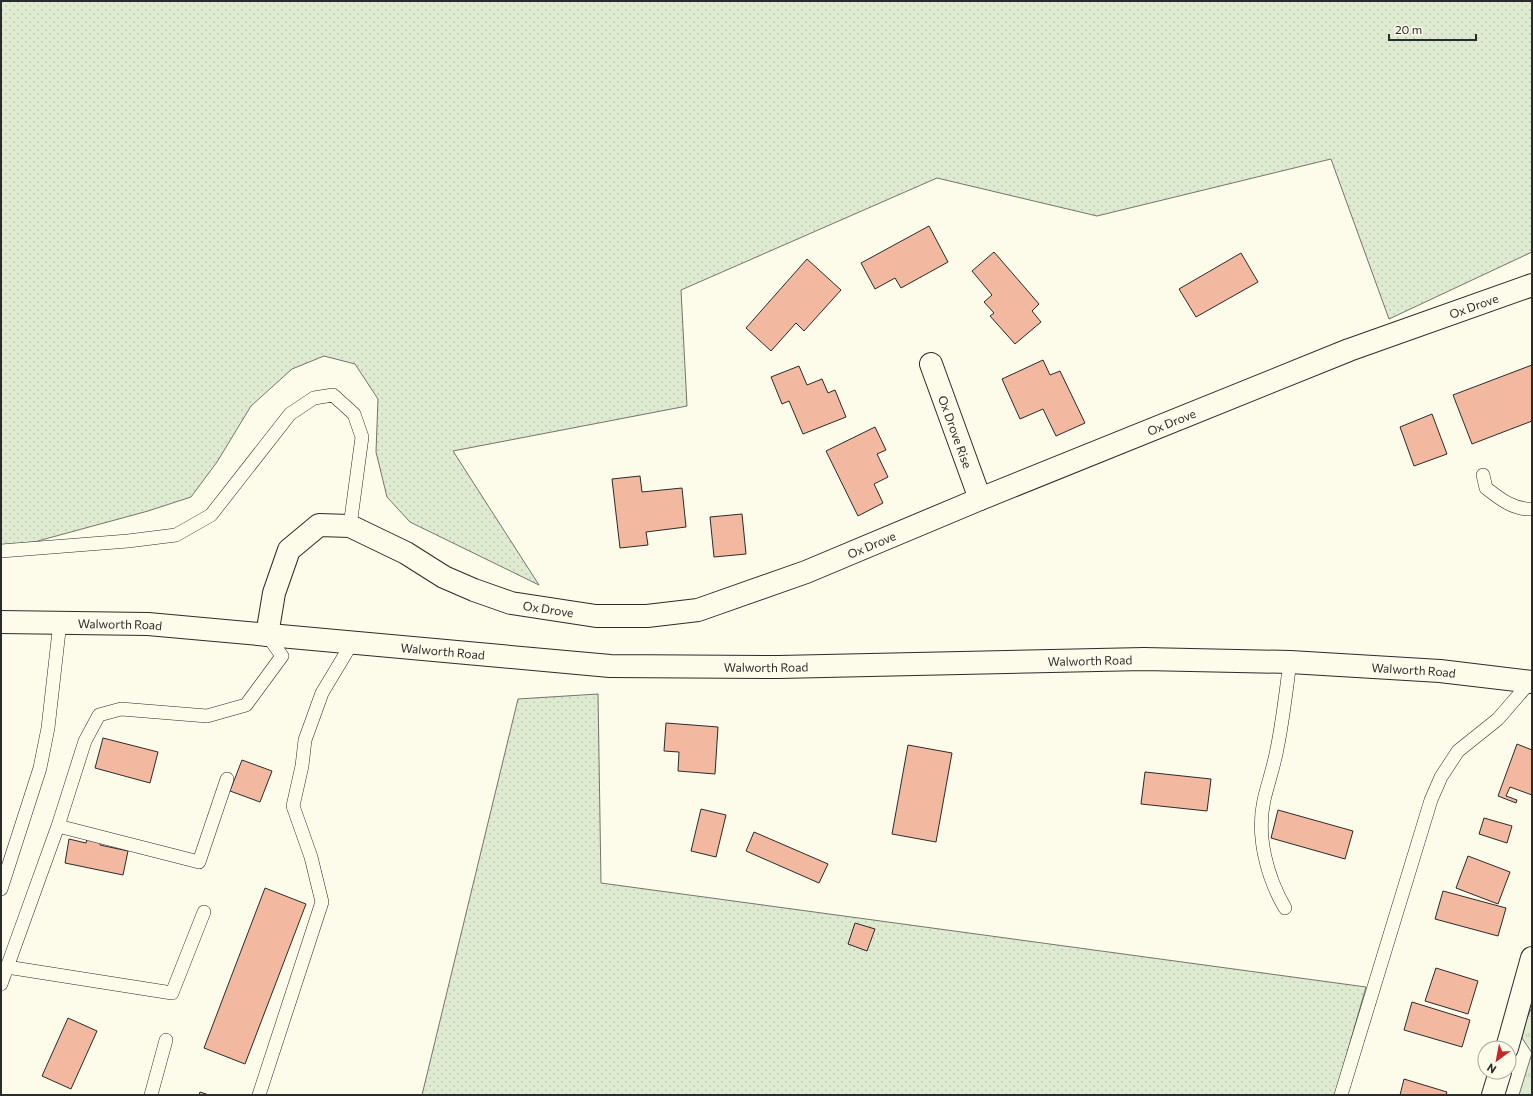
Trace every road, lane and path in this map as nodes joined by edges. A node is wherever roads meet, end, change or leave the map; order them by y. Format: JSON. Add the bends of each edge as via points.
{"nodes":[{"id":1,"x":1532,"y":285,"type":"edge"},
{"id":2,"x":931,"y":364,"type":"dead end"},
{"id":3,"x":1483,"y":475,"type":"dead end"},
{"id":4,"x":980,"y":500,"type":"junction"},
{"id":5,"x":1532,"y":509,"type":"edge"},
{"id":6,"x":350,"y":526,"type":"junction"},
{"id":7,"x":1,"y":551,"type":"edge"},
{"id":8,"x":1,"y":622,"type":"edge"},
{"id":9,"x":60,"y":622,"type":"junction"},
{"id":10,"x":267,"y":635,"type":"junction"},
{"id":11,"x":352,"y":643,"type":"junction"},
{"id":12,"x":1290,"y":662,"type":"junction"},
{"id":13,"x":1531,"y":682,"type":"edge"},
{"id":14,"x":227,"y":780,"type":"dead end"},
{"id":15,"x":58,"y":826,"type":"junction"},
{"id":16,"x":1,"y":890,"type":"edge"},
{"id":17,"x":1285,"y":908,"type":"dead end"},
{"id":18,"x":204,"y":912,"type":"dead end"},
{"id":19,"x":7,"y":967,"type":"junction"},
{"id":20,"x":1530,"y":972,"type":"edge"},
{"id":21,"x":1,"y":984,"type":"edge"},
{"id":22,"x":166,"y":1040,"type":"dead end"},
{"id":23,"x":1509,"y":1040,"type":"edge"},
{"id":24,"x":1498,"y":1080,"type":"edge"},
{"id":25,"x":151,"y":1095,"type":"edge"},
{"id":26,"x":259,"y":1095,"type":"edge"},
{"id":27,"x":1341,"y":1095,"type":"edge"},
{"id":28,"x":1493,"y":1095,"type":"edge"}],
"edges":[{"from":1,"to":4,"type":"street","name":"Ox Drove","via":[[1349,350]]},
{"from":2,"to":4,"type":"street","name":"Ox Drove Rise"},
{"from":3,"to":5,"type":"lane","via":[[1486,488],[1502,501],[1523,510]]},
{"from":4,"to":6,"type":"street","name":"Ox Drove","via":[[806,572],[698,610],[647,616],[596,616],[511,603],[444,577],[406,553]]},
{"from":6,"to":7,"type":"lane","via":[[362,437],[354,414],[333,395],[314,398],[290,414],[212,515],[176,534],[128,541]]},
{"from":6,"to":10,"type":"street","name":"Ox Drove","via":[[319,525],[289,550],[274,593]]},
{"from":8,"to":9,"type":"street","name":"Walworth Road"},
{"from":9,"to":10,"type":"street","name":"Walworth Road","via":[[148,624]]},
{"from":9,"to":16,"type":"lane","via":[[48,728],[40,768]]},
{"from":10,"to":11,"type":"street","name":"Walworth Road"},
{"from":10,"to":15,"type":"lane","via":[[282,656],[246,705],[207,716],[121,709],[99,716],[84,741]]},
{"from":11,"to":12,"type":"street","name":"Walworth Road","via":[[610,666],[779,667],[1144,659]]},
{"from":11,"to":26,"type":"lane","via":[[322,693],[305,740],[293,806],[311,857],[322,902]]},
{"from":12,"to":13,"type":"street","name":"Walworth Road","via":[[1440,671]]},
{"from":12,"to":17,"type":"lane","via":[[1277,750],[1264,801],[1262,824],[1265,855],[1275,890]]},
{"from":13,"to":27,"type":"lane","via":[[1498,719],[1458,751],[1440,777]]},
{"from":14,"to":15,"type":"lane","via":[[198,862]]},
{"from":15,"to":19,"type":"lane"},
{"from":18,"to":19,"type":"lane","via":[[172,993]]},
{"from":19,"to":21,"type":"lane"},
{"from":20,"to":23,"type":"street"},
{"from":22,"to":25,"type":"lane"},
{"from":24,"to":28,"type":"street"}]}
